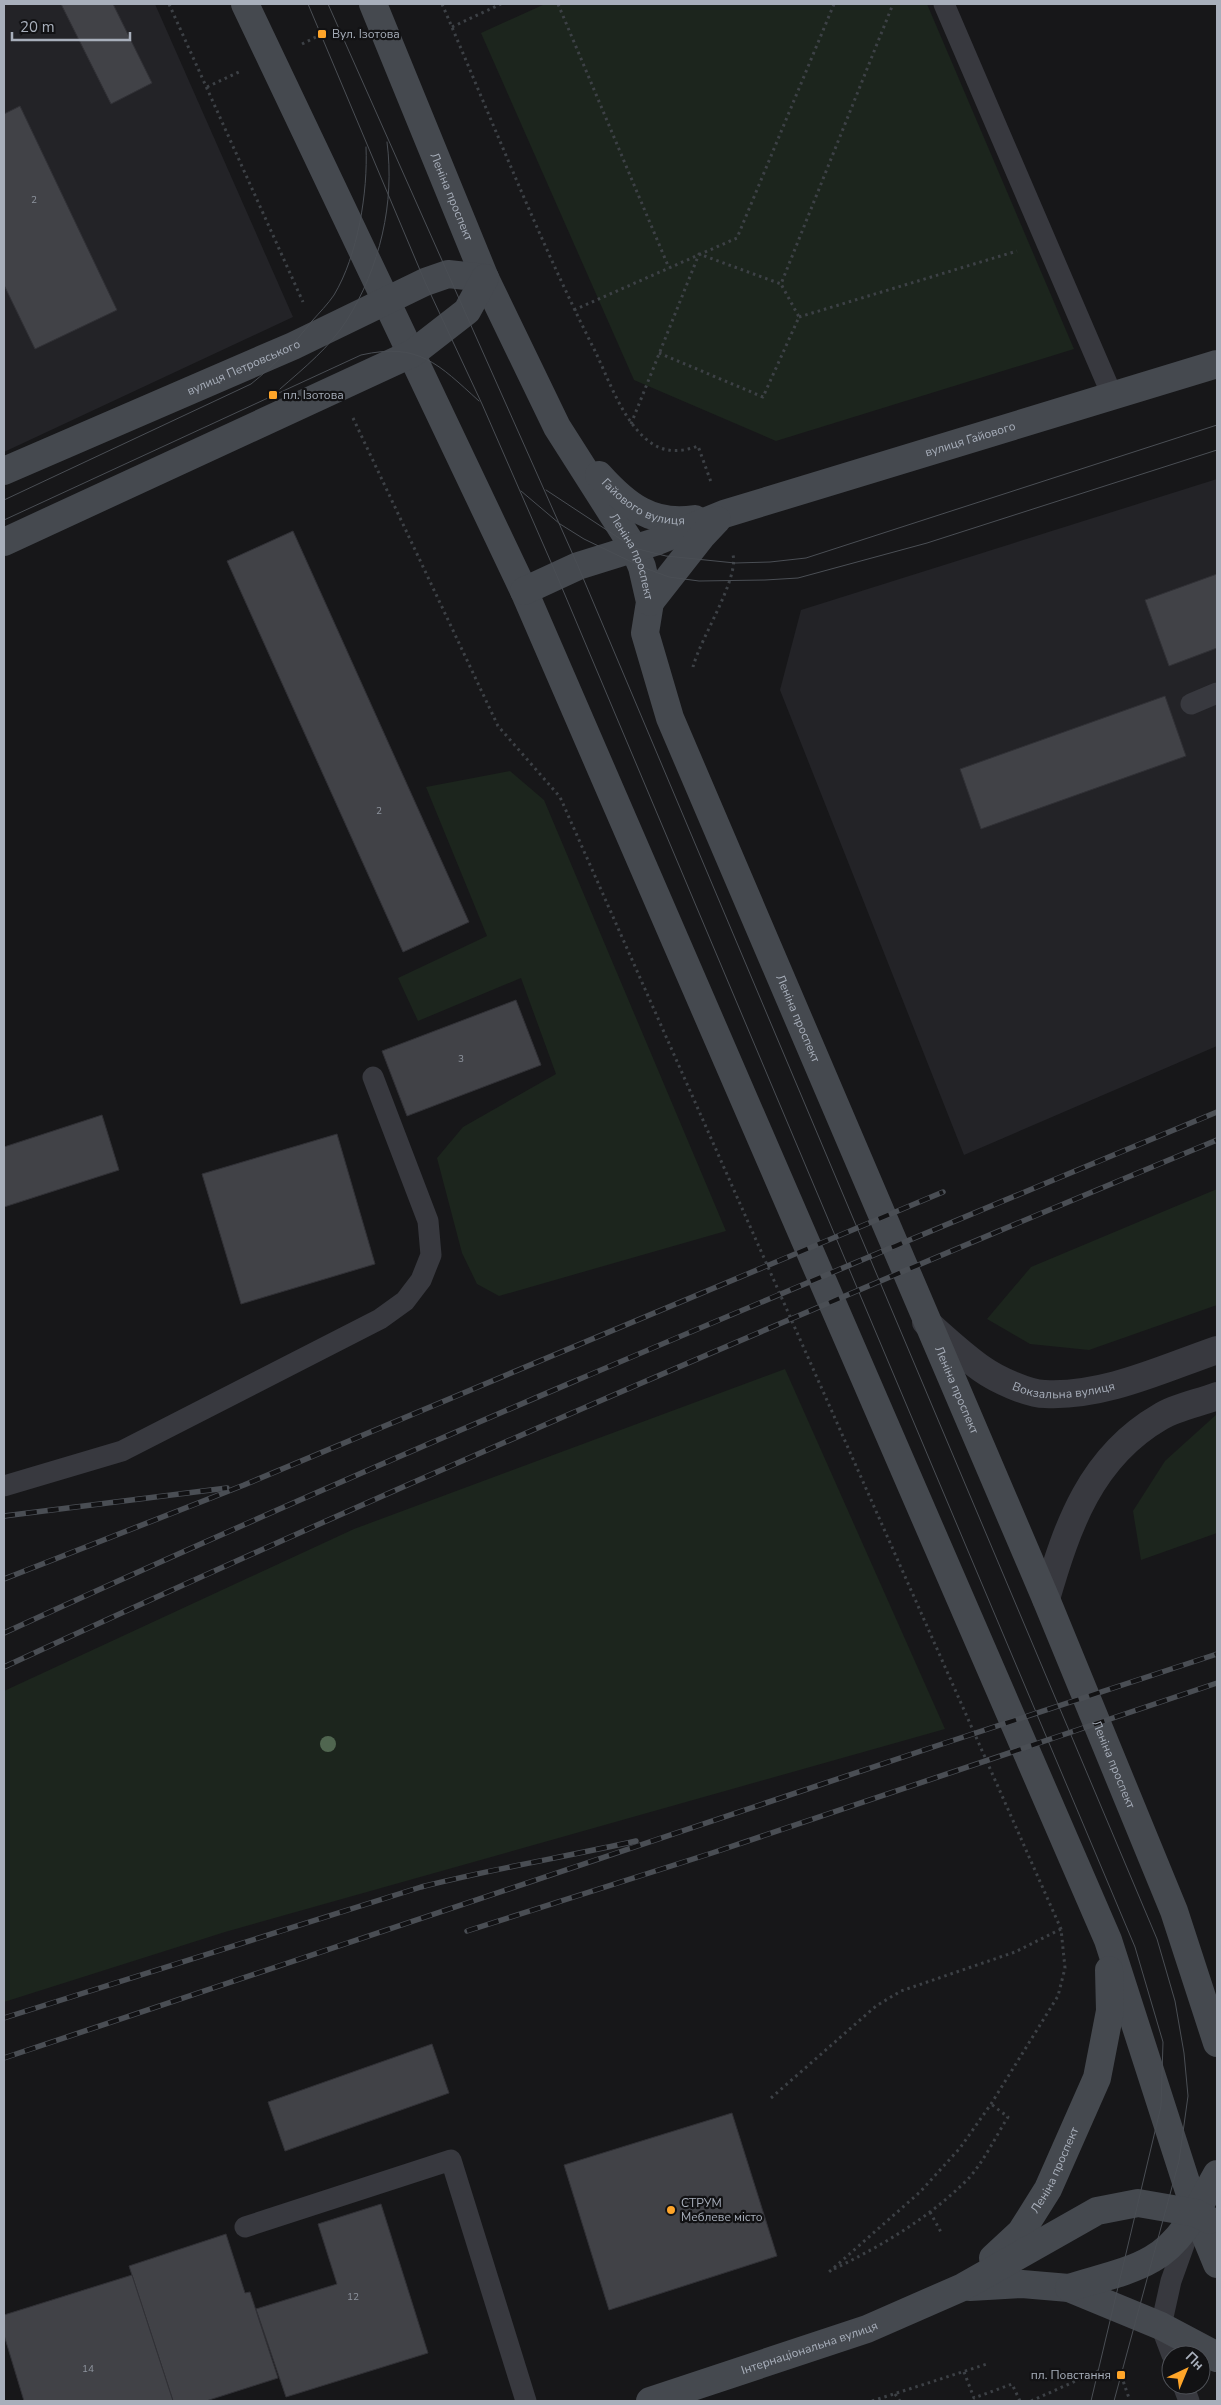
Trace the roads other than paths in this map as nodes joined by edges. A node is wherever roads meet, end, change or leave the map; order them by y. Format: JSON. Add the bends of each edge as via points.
{"nodes":[{"id":1,"x":246,"y":4,"type":"edge"},
{"id":2,"x":373,"y":4,"type":"edge"},
{"id":3,"x":944,"y":4,"type":"edge"},
{"id":4,"x":485,"y":278,"type":"junction"},
{"id":5,"x":387,"y":301,"type":"junction"},
{"id":6,"x":412,"y":353,"type":"junction"},
{"id":7,"x":1217,"y":364,"type":"edge"},
{"id":8,"x":1112,"y":395,"type":"junction"},
{"id":9,"x":557,"y":427,"type":"junction"},
{"id":10,"x":4,"y":471,"type":"edge"},
{"id":11,"x":724,"y":514,"type":"junction"},
{"id":12,"x":4,"y":542,"type":"edge"},
{"id":13,"x":634,"y":548,"type":"junction"},
{"id":14,"x":524,"y":592,"type":"junction"},
{"id":15,"x":650,"y":602,"type":"junction"},
{"id":16,"x":1217,"y":693,"type":"edge"},
{"id":17,"x":1191,"y":704,"type":"dead end"},
{"id":18,"x":373,"y":1077,"type":"dead end"},
{"id":19,"x":926,"y":1322,"type":"junction"},
{"id":20,"x":1217,"y":1350,"type":"edge"},
{"id":21,"x":1217,"y":1396,"type":"edge"},
{"id":22,"x":4,"y":1486,"type":"edge"},
{"id":23,"x":1046,"y":1599,"type":"junction"},
{"id":24,"x":1108,"y":1940,"type":"junction"},
{"id":25,"x":1217,"y":2043,"type":"edge"},
{"id":26,"x":1217,"y":2174,"type":"edge"},
{"id":27,"x":1210,"y":2216,"type":"edge"},
{"id":28,"x":245,"y":2227,"type":"dead end"},
{"id":29,"x":1217,"y":2264,"type":"edge"},
{"id":30,"x":963,"y":2287,"type":"junction"},
{"id":31,"x":1069,"y":2288,"type":"junction"},
{"id":32,"x":1160,"y":2326,"type":"junction"},
{"id":33,"x":1168,"y":2345,"type":"edge"},
{"id":34,"x":1217,"y":2358,"type":"edge"},
{"id":35,"x":526,"y":2401,"type":"edge"},
{"id":36,"x":650,"y":2401,"type":"edge"}],
"edges":[{"from":1,"to":5,"type":"main road","name":"Леніна проспект"},
{"from":2,"to":4,"type":"main road","name":"Леніна проспект"},
{"from":3,"to":8,"type":"lane"},
{"from":4,"to":5,"type":"main road","name":"вулиця Петровського","via":[[448,274]]},
{"from":4,"to":6,"type":"main road","via":[[467,311]]},
{"from":4,"to":9,"type":"main road","name":"Леніна проспект"},
{"from":5,"to":6,"type":"main road","name":"Леніна проспект"},
{"from":5,"to":10,"type":"main road","name":"вулиця Петровського","via":[[316,336]]},
{"from":6,"to":12,"type":"main road"},
{"from":6,"to":14,"type":"main road","name":"Леніна проспект"},
{"from":7,"to":8,"type":"main road","name":"вулиця Гайового"},
{"from":8,"to":11,"type":"main road","name":"вулиця Гайового"},
{"from":9,"to":11,"type":"main road","name":"Гайового вулиця","via":[[610,486],[639,511],[660,520],[681,522]]},
{"from":9,"to":13,"type":"main road","name":"Леніна проспект"},
{"from":11,"to":13,"type":"main road","name":"Гайового вулиця"},
{"from":11,"to":15,"type":"main road","via":[[701,537]]},
{"from":13,"to":14,"type":"main road","name":"Гайового вулиця","via":[[578,566]]},
{"from":13,"to":15,"type":"main road","name":"Леніна проспект"},
{"from":14,"to":24,"type":"main road","name":"Леніна проспект"},
{"from":15,"to":19,"type":"main road","name":"Леніна проспект","via":[[645,633],[670,718]]},
{"from":16,"to":17,"type":"lane"},
{"from":18,"to":22,"type":"lane","via":[[428,1221],[431,1254],[421,1280],[405,1301],[380,1320],[122,1451]]},
{"from":19,"to":20,"type":"street","name":"Вокзальна вулиця","via":[[982,1369],[1011,1384],[1043,1394],[1080,1393],[1122,1383]]},
{"from":19,"to":23,"type":"main road","name":"Леніна проспект"},
{"from":21,"to":23,"type":"street","via":[[1162,1416],[1131,1436],[1106,1461],[1061,1547]]},
{"from":23,"to":25,"type":"main road","name":"Леніна проспект","via":[[1174,1911]]},
{"from":24,"to":27,"type":"main road","name":"Леніна проспект"},
{"from":24,"to":30,"type":"main road","name":"Леніна проспект","via":[[1110,2011],[1097,2078],[1048,2189],[1021,2232]]},
{"from":26,"to":27,"type":"main road"},
{"from":27,"to":29,"type":"main road","name":"Леніна проспект"},
{"from":27,"to":30,"type":"main road","name":"Інтернаціональна вулиця","via":[[1138,2203],[1097,2211]]},
{"from":27,"to":31,"type":"main road","via":[[1153,2258]]},
{"from":27,"to":32,"type":"lane","via":[[1171,2281]]},
{"from":28,"to":35,"type":"lane","via":[[451,2160]]},
{"from":30,"to":31,"type":"main road","name":"Інтернаціональна вулиця","via":[[1022,2284]]},
{"from":30,"to":36,"type":"main road","name":"Інтернаціональна вулиця","via":[[867,2329]]},
{"from":31,"to":32,"type":"main road","name":"Інтернаціональна вулиця"},
{"from":32,"to":33,"type":"lane"},
{"from":32,"to":34,"type":"main road","name":"Інтернаціональна вулиця"}]}
